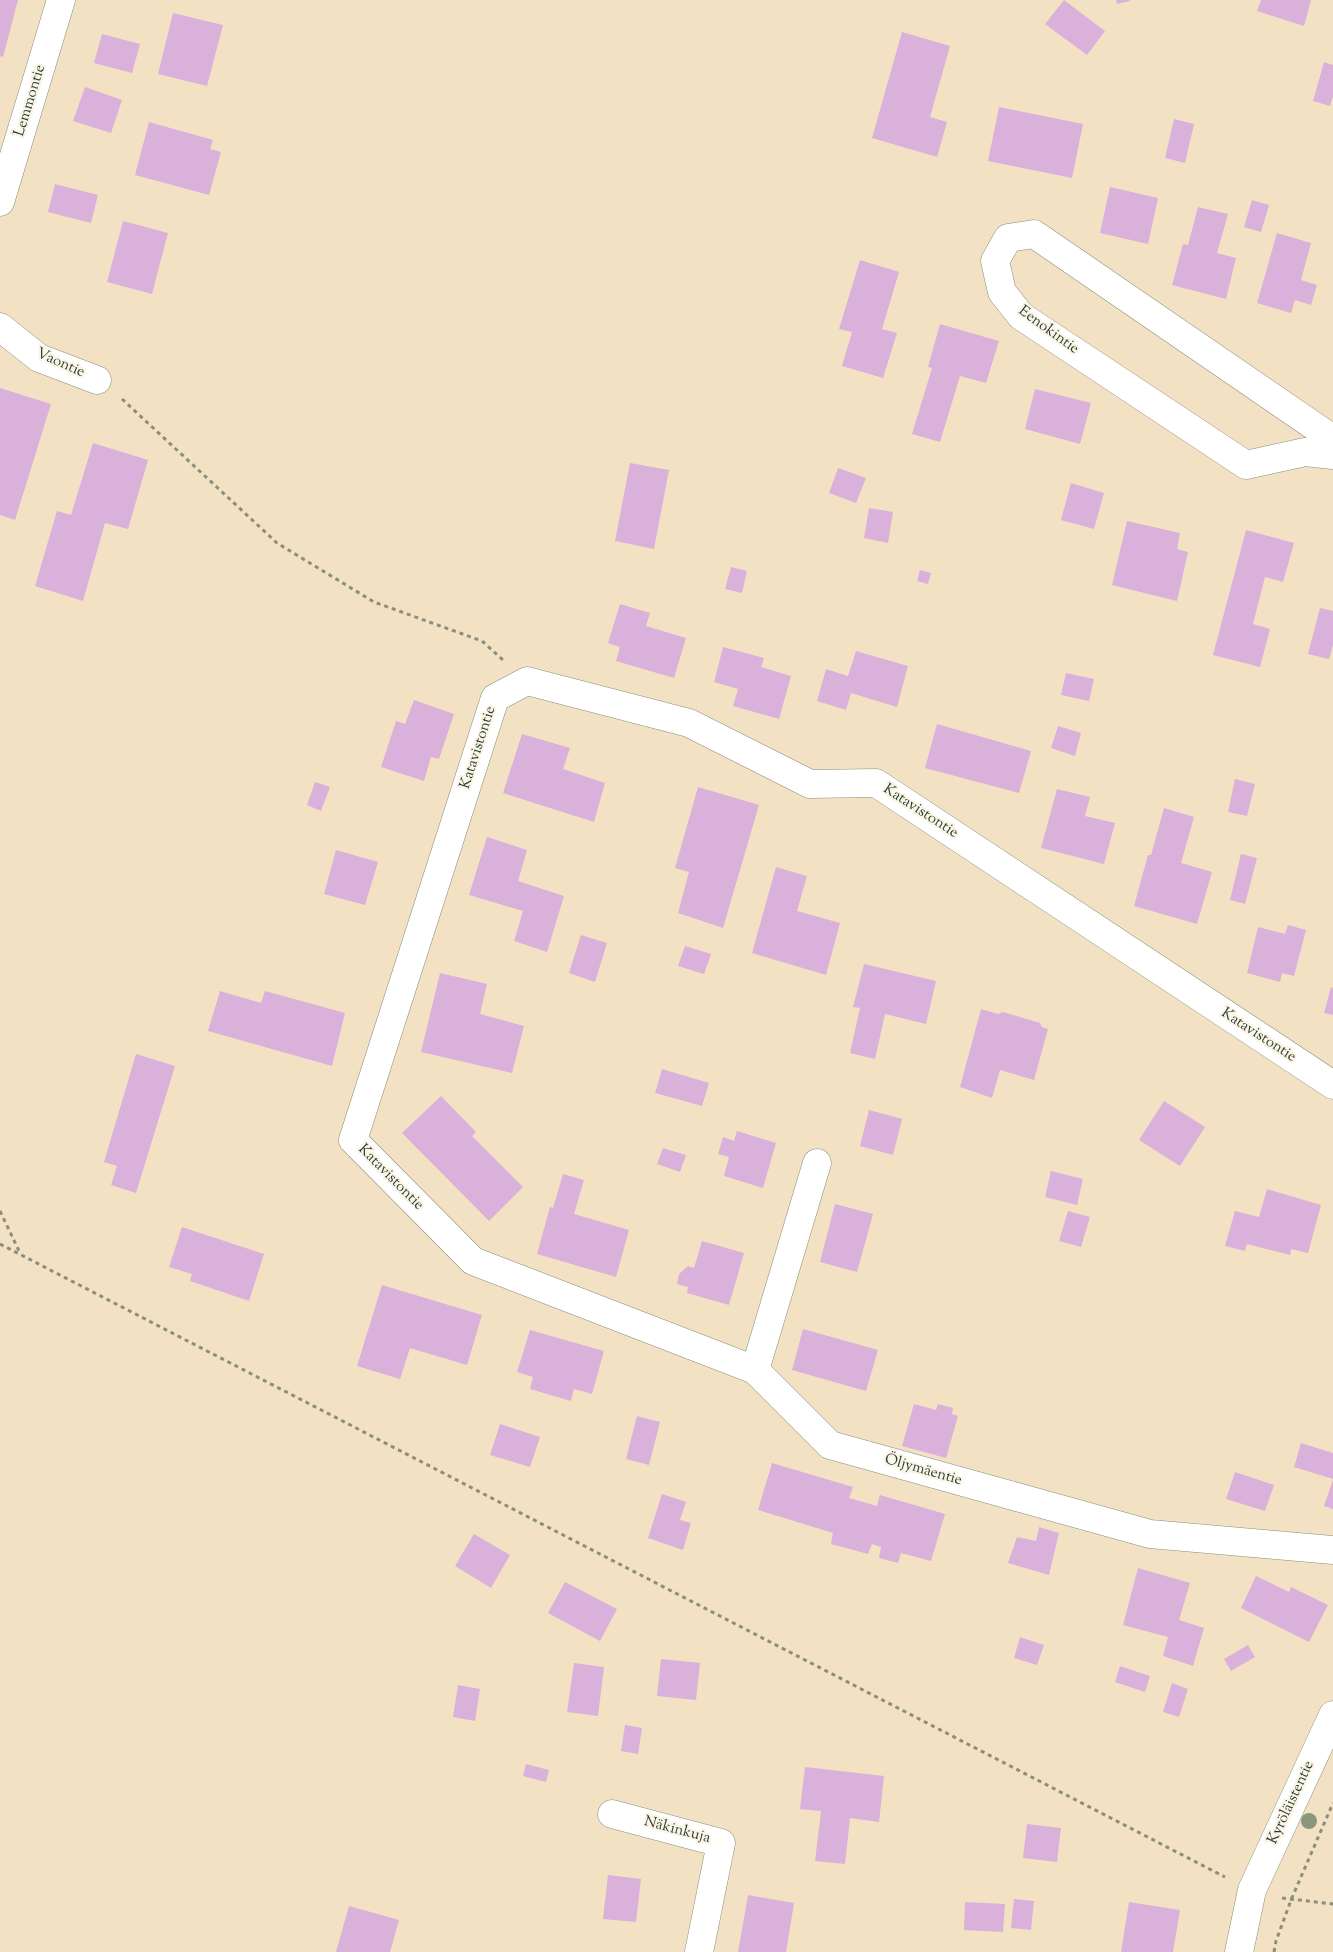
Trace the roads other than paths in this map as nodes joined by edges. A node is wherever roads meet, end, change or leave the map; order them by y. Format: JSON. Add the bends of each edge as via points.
{"nodes":[{"id":1,"x":61,"y":0,"type":"edge"},
{"id":2,"x":0,"y":202,"type":"edge"},
{"id":3,"x":0,"y":327,"type":"edge"},
{"id":4,"x":97,"y":380,"type":"road end"},
{"id":5,"x":1333,"y":439,"type":"edge"},
{"id":6,"x":1333,"y":455,"type":"edge"},
{"id":7,"x":1333,"y":1085,"type":"edge"},
{"id":8,"x":817,"y":1163,"type":"dead end"},
{"id":9,"x":755,"y":1370,"type":"junction"},
{"id":10,"x":1333,"y":1550,"type":"edge"},
{"id":11,"x":1333,"y":1715,"type":"edge"},
{"id":12,"x":612,"y":1814,"type":"dead end"},
{"id":13,"x":699,"y":1952,"type":"edge"},
{"id":14,"x":1239,"y":1952,"type":"edge"}],
"edges":[{"from":1,"to":2,"type":"street","name":"Lemmontie"},
{"from":3,"to":4,"type":"street","name":"Vaontie","via":[[39,358]]},
{"from":5,"to":6,"type":"street","name":"Eenokintie","via":[[1034,234],[1008,238],[995,261],[1002,292],[1021,316],[1246,465],[1305,452]]},
{"from":7,"to":9,"type":"street","name":"Katavistontie","via":[[876,783],[810,784],[689,723],[527,681],[495,698],[353,1140],[473,1261]]},
{"from":8,"to":9,"type":"street"},
{"from":9,"to":10,"type":"street","name":"Öljymäentie","via":[[830,1445],[1150,1534]]},
{"from":11,"to":14,"type":"street","name":"Kyröläistentie","via":[[1252,1890]]},
{"from":12,"to":13,"type":"street","name":"Näkinkuja","via":[[720,1843]]}]}
